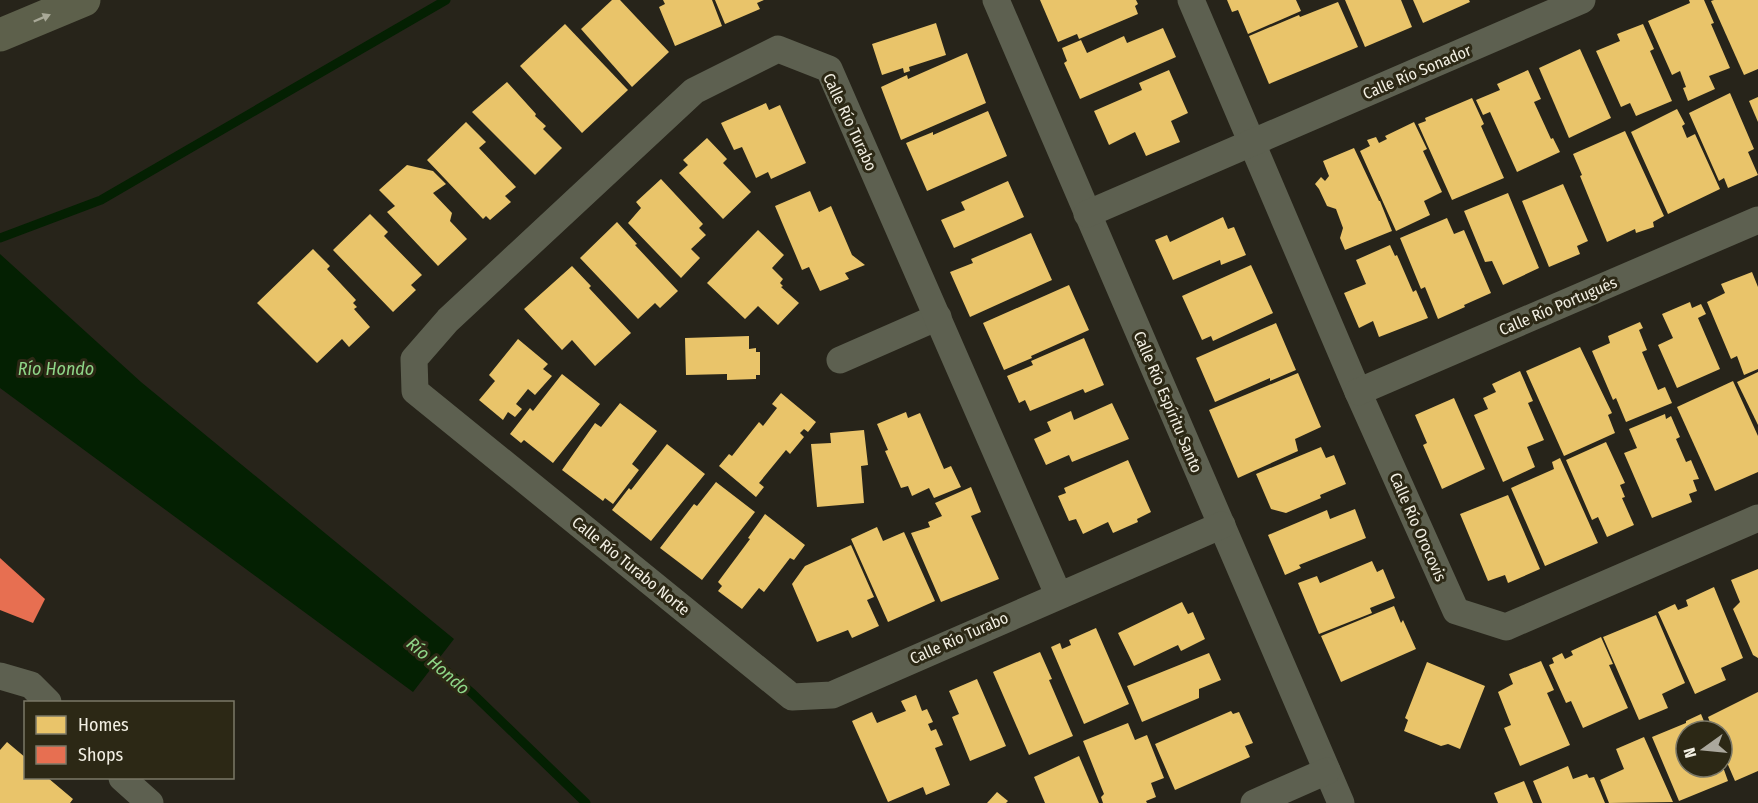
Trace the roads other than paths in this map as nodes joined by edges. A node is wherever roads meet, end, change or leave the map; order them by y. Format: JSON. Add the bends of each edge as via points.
{"nodes":[{"id":1,"x":84,"y":0,"type":"edge"},
{"id":2,"x":996,"y":0,"type":"edge"},
{"id":3,"x":1191,"y":0,"type":"edge"},
{"id":4,"x":1582,"y":0,"type":"edge"},
{"id":5,"x":0,"y":35,"type":"edge"},
{"id":6,"x":1251,"y":144,"type":"junction"},
{"id":7,"x":1087,"y":214,"type":"junction"},
{"id":8,"x":1758,"y":220,"type":"edge"},
{"id":9,"x":938,"y":317,"type":"junction"},
{"id":10,"x":840,"y":360,"type":"dead end"},
{"id":11,"x":415,"y":391,"type":"joint"},
{"id":12,"x":1358,"y":392,"type":"junction"},
{"id":13,"x":1758,"y":518,"type":"edge"},
{"id":14,"x":1222,"y":525,"type":"junction"},
{"id":15,"x":1058,"y":594,"type":"junction"},
{"id":16,"x":0,"y":676,"type":"edge"},
{"id":17,"x":860,"y":682,"type":"joint"},
{"id":18,"x":47,"y":701,"type":"edge"},
{"id":19,"x":1327,"y":771,"type":"junction"},
{"id":20,"x":1254,"y":803,"type":"edge"},
{"id":21,"x":1341,"y":803,"type":"edge"}],
"edges":[{"from":5,"to":1,"type":"main road","one_way":true},
{"from":2,"to":7,"type":"street","name":"Calle Río Espíritu Santo"},
{"from":3,"to":6,"type":"street"},
{"from":4,"to":6,"type":"street","name":"Calle Río Sonador"},
{"from":6,"to":7,"type":"street","name":"Calle Río Sonador"},
{"from":6,"to":12,"type":"street","name":"Calle Río Orocovis"},
{"from":7,"to":14,"type":"street","name":"Calle Río Espíritu Santo"},
{"from":8,"to":12,"type":"street","name":"Calle Río Portugués"},
{"from":9,"to":10,"type":"street"},
{"from":9,"to":11,"type":"street","name":"Calle Río Turabo","via":[[829,69],[778,49],[694,91],[457,312],[414,359]]},
{"from":9,"to":15,"type":"street","name":"Calle Río Turabo"},
{"from":11,"to":17,"type":"street","name":"Calle Río Turabo Norte","via":[[792,697],[832,694]]},
{"from":12,"to":13,"type":"street","name":"Calle Río Orocovis","via":[[1456,611],[1506,627]]},
{"from":14,"to":15,"type":"street","name":"Calle Río Turabo"},
{"from":14,"to":19,"type":"street","name":"Calle Río Espíritu Santo"},
{"from":15,"to":17,"type":"street","name":"Calle Río Turabo"},
{"from":16,"to":18,"type":"street","via":[[31,686]]},
{"from":19,"to":20,"type":"street"},
{"from":19,"to":21,"type":"street","name":"Calle Río Espíritu Santo"}]}
